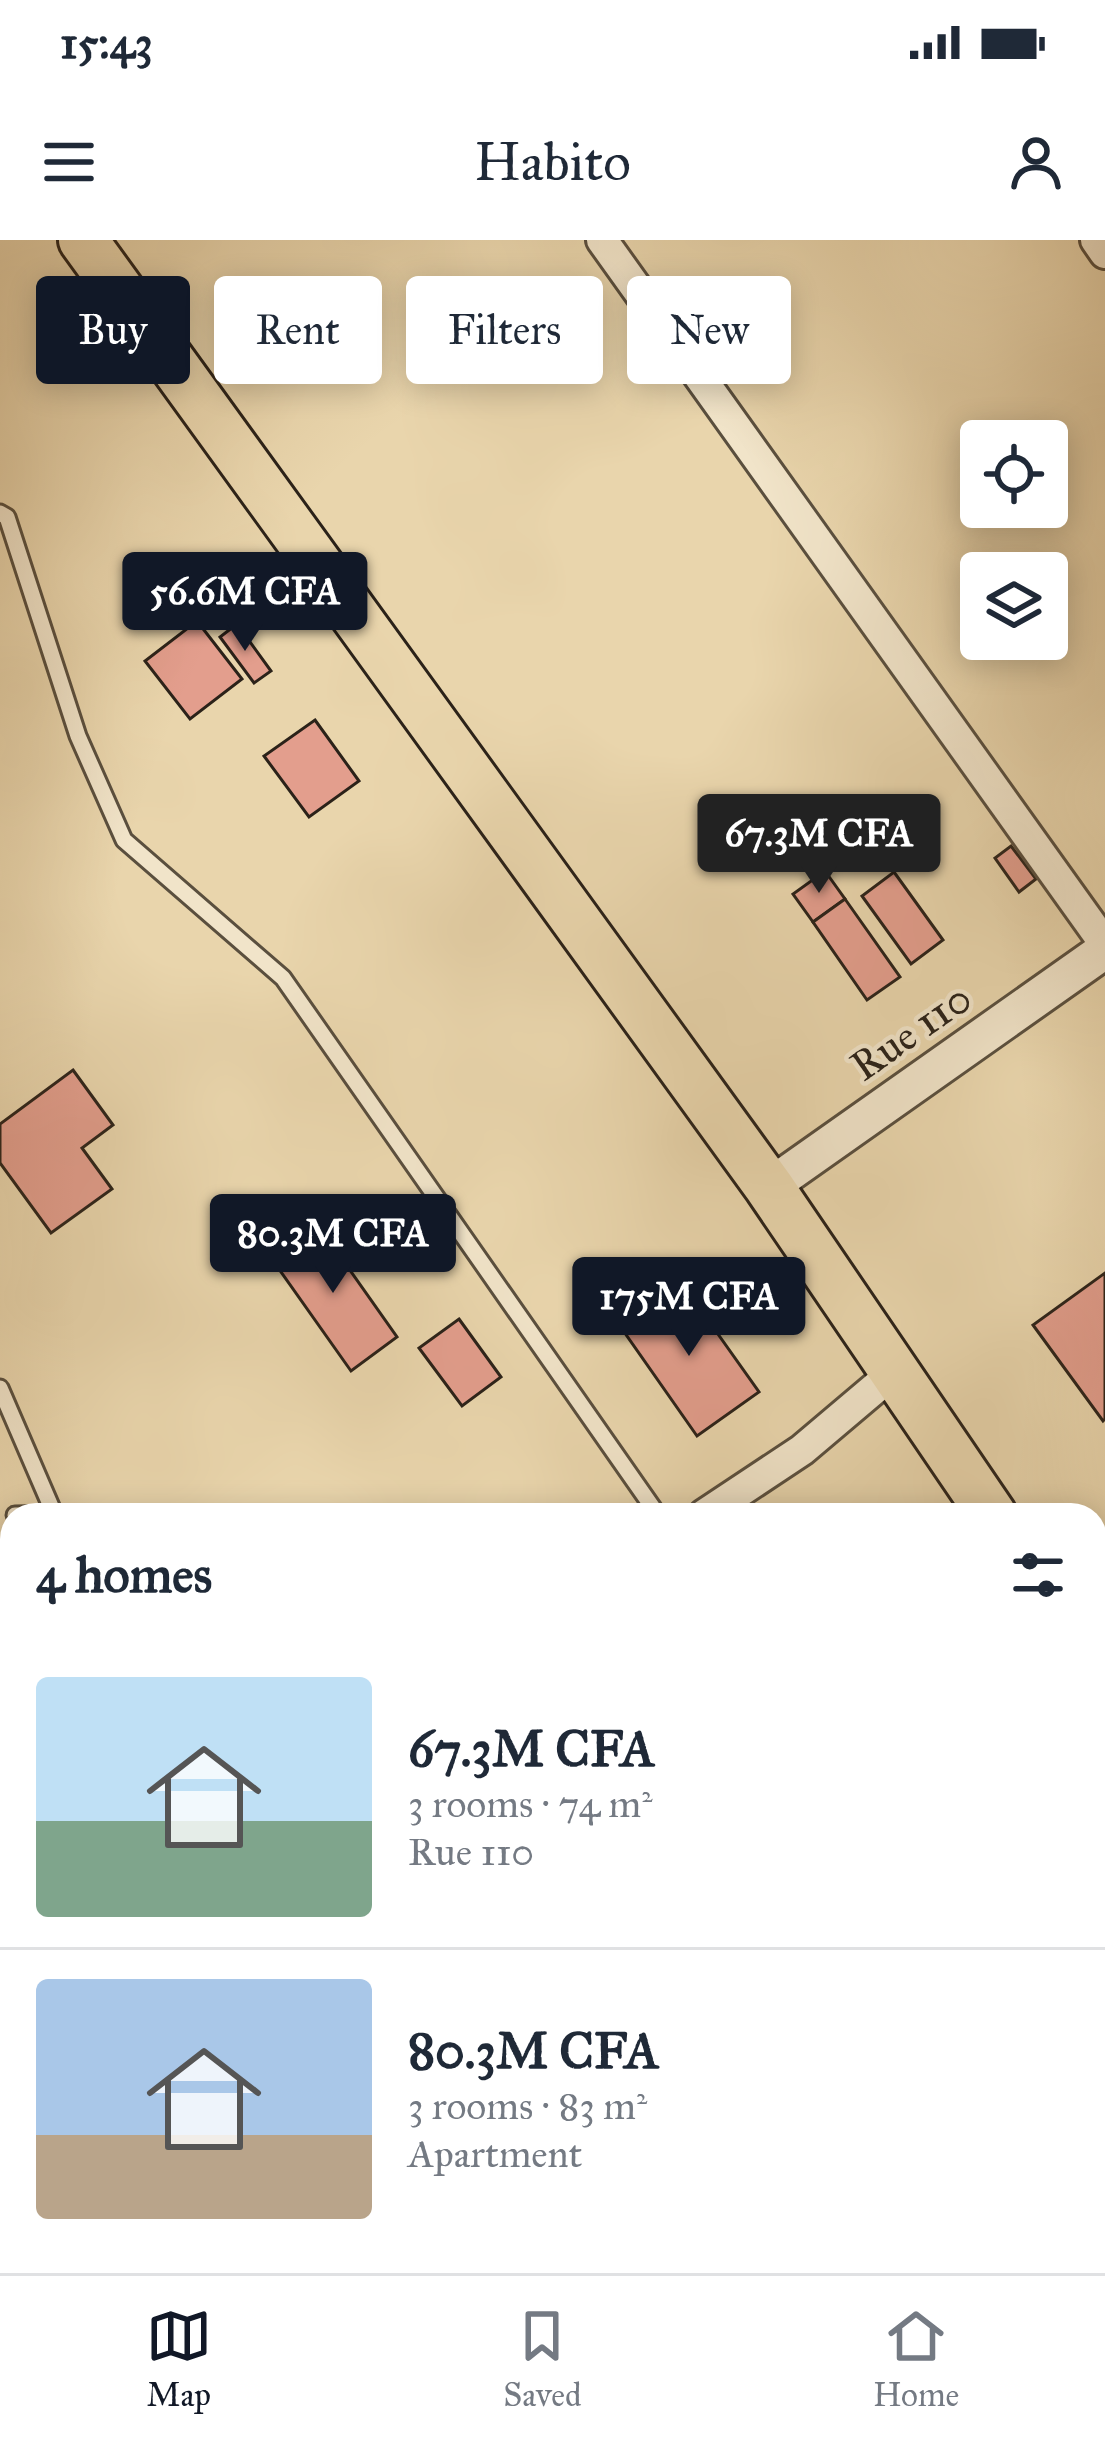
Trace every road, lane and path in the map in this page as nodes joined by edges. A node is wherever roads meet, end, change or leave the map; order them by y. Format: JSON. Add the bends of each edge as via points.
{"nodes":[{"id":1,"x":83,"y":240,"type":"edge"},
{"id":2,"x":602,"y":240,"type":"edge"},
{"id":3,"x":1096,"y":240,"type":"edge"},
{"id":4,"x":1105,"y":253,"type":"edge"},
{"id":5,"x":0,"y":513,"type":"edge"},
{"id":6,"x":1105,"y":947,"type":"edge"},
{"id":7,"x":770,"y":1187,"type":"junction"},
{"id":8,"x":893,"y":1372,"type":"junction"},
{"id":9,"x":0,"y":1388,"type":"edge"},
{"id":10,"x":52,"y":1503,"type":"edge"},
{"id":11,"x":650,"y":1503,"type":"edge"},
{"id":12,"x":734,"y":1503,"type":"edge"},
{"id":13,"x":984,"y":1503,"type":"edge"}],
"edges":[{"from":1,"to":7,"type":"highway"},
{"from":2,"to":6,"type":"street"},
{"from":3,"to":4,"type":"street"},
{"from":5,"to":11,"type":"lane","via":[[78,736],[124,840],[283,977]]},
{"from":6,"to":7,"type":"street","name":"Rue 110"},
{"from":7,"to":8,"type":"highway"},
{"from":8,"to":12,"type":"street"},
{"from":8,"to":13,"type":"highway"},
{"from":9,"to":10,"type":"lane"}]}
